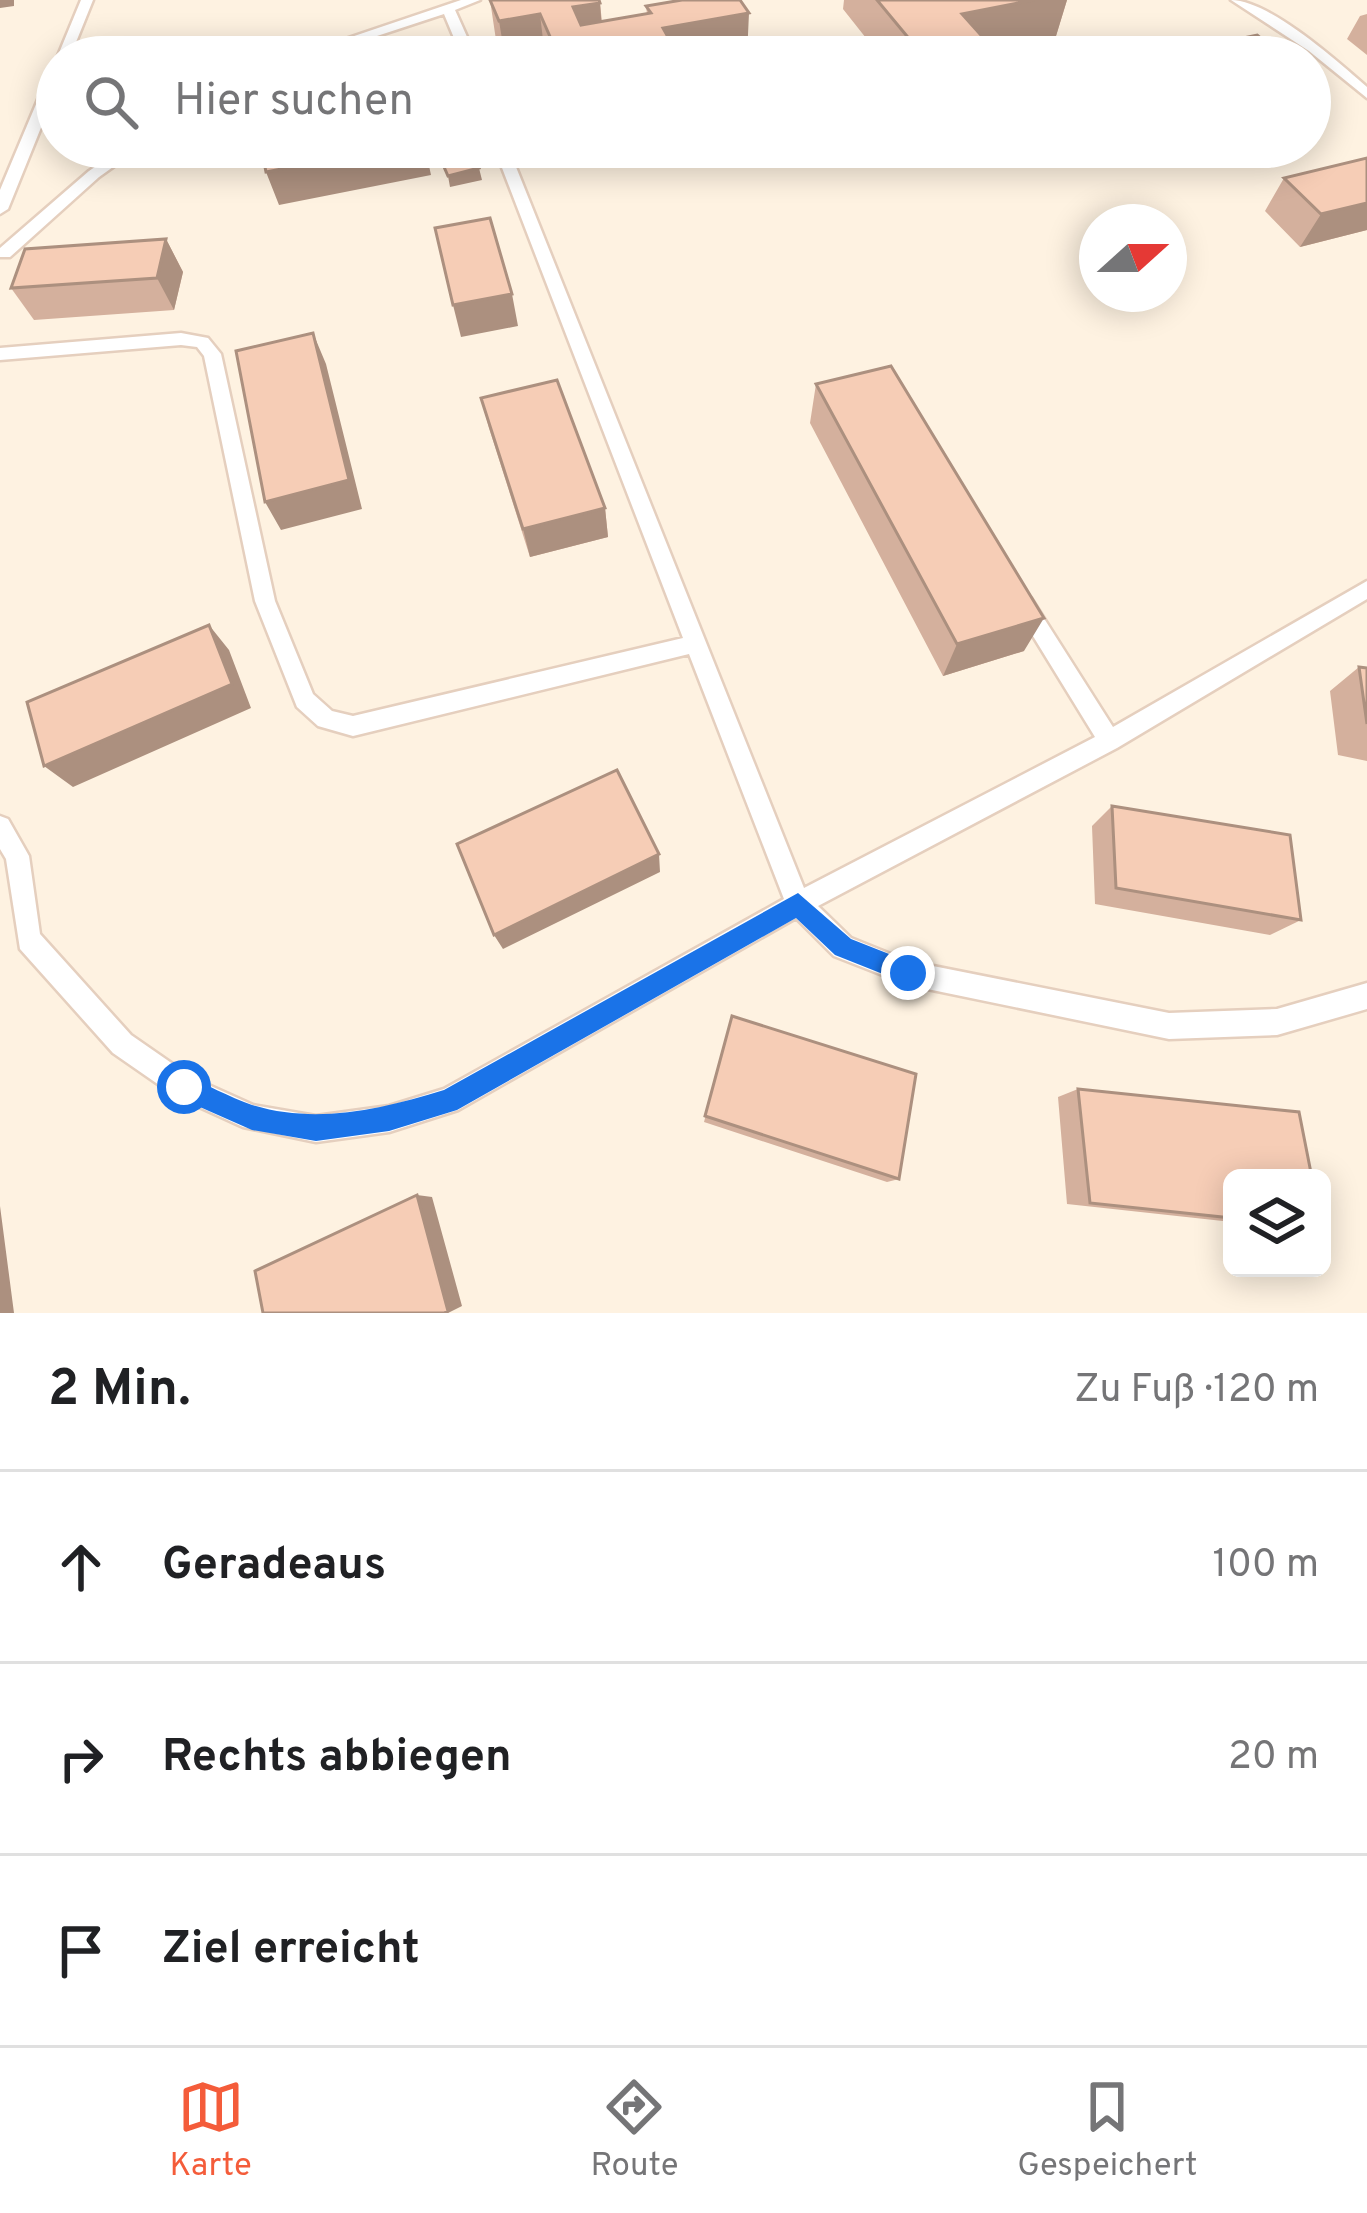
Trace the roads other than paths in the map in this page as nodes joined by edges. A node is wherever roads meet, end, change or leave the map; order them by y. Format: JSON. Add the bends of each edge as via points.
{"nodes":[{"id":1,"x":87,"y":0,"type":"edge"},
{"id":2,"x":474,"y":0,"type":"edge"},
{"id":3,"x":1238,"y":0,"type":"edge"},
{"id":4,"x":445,"y":8,"type":"junction"},
{"id":5,"x":72,"y":36,"type":"edge"},
{"id":6,"x":362,"y":36,"type":"edge"},
{"id":7,"x":461,"y":36,"type":"edge"},
{"id":8,"x":1297,"y":36,"type":"edge"},
{"id":9,"x":1331,"y":64,"type":"edge"},
{"id":10,"x":1367,"y":94,"type":"edge"},
{"id":11,"x":36,"y":121,"type":"edge"},
{"id":12,"x":103,"y":168,"type":"edge"},
{"id":13,"x":509,"y":168,"type":"edge"},
{"id":14,"x":0,"y":208,"type":"edge"},
{"id":15,"x":1,"y":254,"type":"edge"},
{"id":16,"x":0,"y":354,"type":"edge"},
{"id":17,"x":1012,"y":584,"type":"edge"},
{"id":18,"x":1367,"y":589,"type":"edge"},
{"id":19,"x":694,"y":644,"type":"junction"},
{"id":20,"x":1109,"y":741,"type":"junction"},
{"id":21,"x":0,"y":827,"type":"edge"},
{"id":22,"x":798,"y":904,"type":"junction"},
{"id":23,"x":1367,"y":996,"type":"edge"}],
"edges":[{"from":1,"to":5,"type":"lane"},
{"from":2,"to":4,"type":"lane"},
{"from":3,"to":8,"type":"lane"},
{"from":4,"to":6,"type":"lane"},
{"from":4,"to":7,"type":"lane"},
{"from":9,"to":10,"type":"lane"},
{"from":11,"to":14,"type":"lane"},
{"from":12,"to":15,"type":"lane"},
{"from":13,"to":19,"type":"lane"},
{"from":16,"to":19,"type":"lane","via":[[202,342],[212,355],[265,601],[305,700],[326,719],[353,726]]},
{"from":17,"to":20,"type":"lane"},
{"from":18,"to":20,"type":"lane"},
{"from":19,"to":22,"type":"lane"},
{"from":20,"to":22,"type":"lane"},
{"from":21,"to":22,"type":"lane","via":[[16,856],[29,940],[122,1044],[252,1118],[316,1129],[449,1101]]},
{"from":22,"to":23,"type":"lane","via":[[843,947],[908,973],[1168,1027],[1277,1022]]}]}
